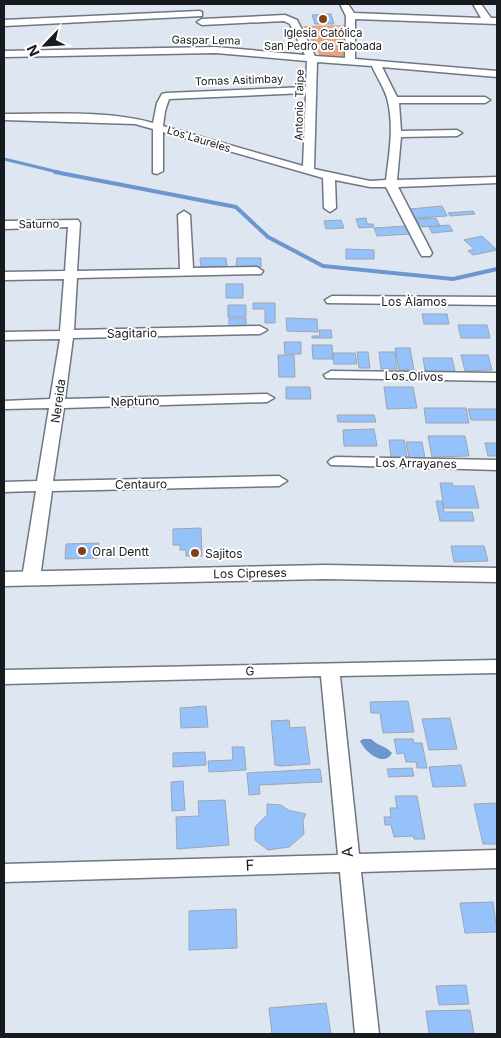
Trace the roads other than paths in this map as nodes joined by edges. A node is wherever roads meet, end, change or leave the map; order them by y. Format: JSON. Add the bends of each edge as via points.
{"nodes":[{"id":1,"x":195,"y":4,"type":"edge"},
{"id":2,"x":344,"y":4,"type":"edge"},
{"id":3,"x":477,"y":4,"type":"edge"},
{"id":4,"x":350,"y":16,"type":"junction"},
{"id":5,"x":493,"y":21,"type":"edge"},
{"id":6,"x":202,"y":22,"type":"junction"},
{"id":7,"x":4,"y":23,"type":"edge"},
{"id":8,"x":4,"y":54,"type":"edge"},
{"id":9,"x":312,"y":59,"type":"junction"},
{"id":10,"x":350,"y":63,"type":"junction"},
{"id":11,"x":377,"y":66,"type":"junction"},
{"id":12,"x":497,"y":74,"type":"edge"},
{"id":13,"x":310,"y":90,"type":"junction"},
{"id":14,"x":393,"y":100,"type":"junction"},
{"id":15,"x":485,"y":100,"type":"dead end"},
{"id":16,"x":4,"y":117,"type":"edge"},
{"id":17,"x":158,"y":126,"type":"junction"},
{"id":18,"x":457,"y":133,"type":"dead end"},
{"id":19,"x":396,"y":134,"type":"junction"},
{"id":20,"x":157,"y":171,"type":"dead end"},
{"id":21,"x":308,"y":171,"type":"junction"},
{"id":22,"x":329,"y":177,"type":"junction"},
{"id":23,"x":497,"y":180,"type":"edge"},
{"id":24,"x":391,"y":185,"type":"junction"},
{"id":25,"x":330,"y":208,"type":"dead end"},
{"id":26,"x":184,"y":215,"type":"dead end"},
{"id":27,"x":74,"y":224,"type":"joint"},
{"id":28,"x":4,"y":225,"type":"edge"},
{"id":29,"x":426,"y":253,"type":"dead end"},
{"id":30,"x":258,"y":271,"type":"dead end"},
{"id":31,"x":187,"y":273,"type":"junction"},
{"id":32,"x":72,"y":275,"type":"junction"},
{"id":33,"x":4,"y":276,"type":"edge"},
{"id":34,"x":332,"y":300,"type":"dead end"},
{"id":35,"x":497,"y":301,"type":"edge"},
{"id":36,"x":260,"y":330,"type":"dead end"},
{"id":37,"x":67,"y":335,"type":"junction"},
{"id":38,"x":4,"y":336,"type":"edge"},
{"id":39,"x":331,"y":375,"type":"dead end"},
{"id":40,"x":497,"y":377,"type":"edge"},
{"id":41,"x":267,"y":398,"type":"dead end"},
{"id":42,"x":58,"y":403,"type":"junction"},
{"id":43,"x":4,"y":405,"type":"edge"},
{"id":44,"x":336,"y":462,"type":"dead end"},
{"id":45,"x":497,"y":465,"type":"edge"},
{"id":46,"x":279,"y":481,"type":"dead end"},
{"id":47,"x":45,"y":486,"type":"junction"},
{"id":48,"x":4,"y":487,"type":"edge"},
{"id":49,"x":497,"y":575,"type":"edge"},
{"id":50,"x":31,"y":578,"type":"junction"},
{"id":51,"x":4,"y":579,"type":"edge"},
{"id":52,"x":497,"y":666,"type":"edge"},
{"id":53,"x":330,"y":670,"type":"junction"},
{"id":54,"x":4,"y":677,"type":"edge"},
{"id":55,"x":497,"y":859,"type":"edge"},
{"id":56,"x":348,"y":862,"type":"junction"},
{"id":57,"x":4,"y":873,"type":"edge"},
{"id":58,"x":367,"y":1034,"type":"edge"}],
"edges":[{"from":1,"to":6,"type":"street"},
{"from":2,"to":4,"type":"street"},
{"from":3,"to":5,"type":"street"},
{"from":4,"to":5,"type":"street"},
{"from":4,"to":10,"type":"street"},
{"from":6,"to":7,"type":"street"},
{"from":6,"to":9,"type":"street","name":"Antonio Taipe","via":[[286,18],[294,22]]},
{"from":8,"to":9,"type":"street","name":"Gaspar Lema","via":[[214,47]]},
{"from":9,"to":10,"type":"street","name":"Gaspar Lema"},
{"from":9,"to":13,"type":"street","name":"Antonio Taipe"},
{"from":10,"to":11,"type":"street","name":"Gaspar Lema"},
{"from":11,"to":12,"type":"street","name":"Gaspar Lema"},
{"from":11,"to":14,"type":"street"},
{"from":13,"to":17,"type":"street","name":"Tomas Asitimbay","via":[[169,95],[164,98]]},
{"from":13,"to":21,"type":"street","name":"Antonio Taipe"},
{"from":14,"to":15,"type":"street"},
{"from":14,"to":19,"type":"street"},
{"from":16,"to":17,"type":"street","name":"Los Laureles","via":[[120,119]]},
{"from":17,"to":20,"type":"street","via":[[160,154]]},
{"from":17,"to":21,"type":"street","name":"Los Laureles"},
{"from":18,"to":19,"type":"street"},
{"from":19,"to":24,"type":"street"},
{"from":21,"to":22,"type":"street","name":"Los Laureles"},
{"from":22,"to":24,"type":"street","name":"Los Laureles"},
{"from":22,"to":25,"type":"street"},
{"from":23,"to":24,"type":"street","name":"Los Laureles"},
{"from":24,"to":29,"type":"street"},
{"from":26,"to":31,"type":"street"},
{"from":27,"to":28,"type":"street","name":"Saturno"},
{"from":27,"to":32,"type":"street","name":"Nereida"},
{"from":30,"to":31,"type":"street"},
{"from":31,"to":32,"type":"street"},
{"from":32,"to":33,"type":"street"},
{"from":32,"to":37,"type":"street","name":"Nereida"},
{"from":34,"to":35,"type":"street","name":"Los Àlamos"},
{"from":36,"to":37,"type":"street","name":"Sagitario"},
{"from":37,"to":38,"type":"street","name":"Sagitario"},
{"from":37,"to":42,"type":"street","name":"Nereida"},
{"from":39,"to":40,"type":"street","name":"Los Olivos"},
{"from":41,"to":42,"type":"street","name":"Neptuno"},
{"from":42,"to":43,"type":"street","name":"Neptuno"},
{"from":42,"to":47,"type":"street","name":"Nereida"},
{"from":44,"to":45,"type":"street","name":"Los Arrayanes"},
{"from":46,"to":47,"type":"street","name":"Centauro"},
{"from":47,"to":48,"type":"street","name":"Centauro"},
{"from":47,"to":50,"type":"street","name":"Nereida"},
{"from":49,"to":50,"type":"street","name":"Los Cipreses","via":[[325,572]]},
{"from":50,"to":51,"type":"street","name":"Los Cipreses"},
{"from":52,"to":53,"type":"street","name":"G"},
{"from":53,"to":54,"type":"street","name":"G"},
{"from":53,"to":56,"type":"street","name":"A"},
{"from":55,"to":56,"type":"street","name":"F"},
{"from":56,"to":57,"type":"street","name":"F"},
{"from":56,"to":58,"type":"street","name":"A"}]}
